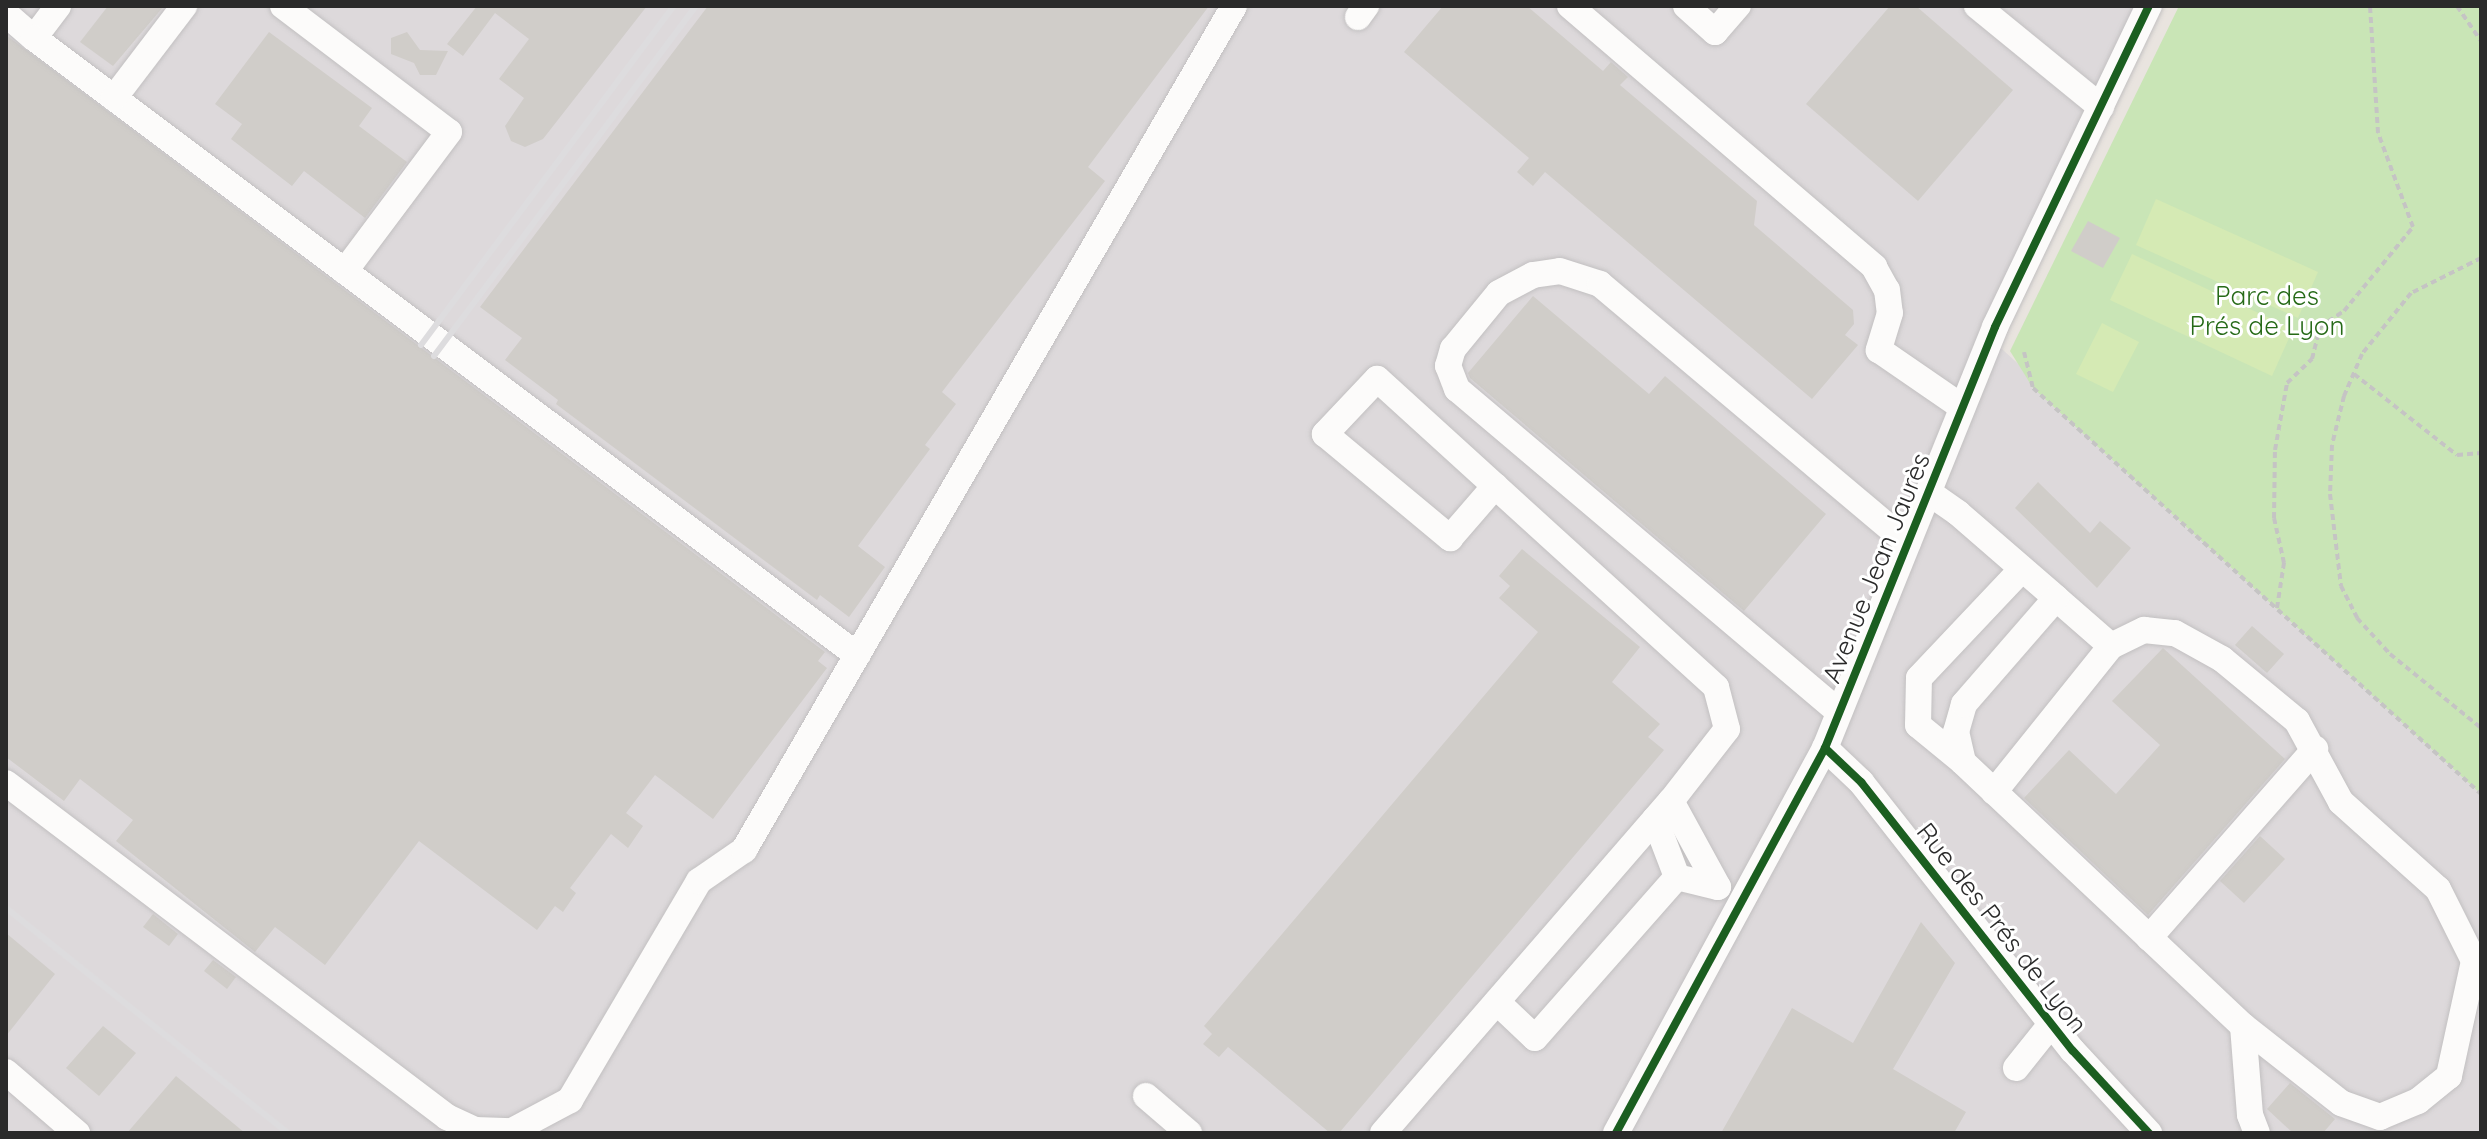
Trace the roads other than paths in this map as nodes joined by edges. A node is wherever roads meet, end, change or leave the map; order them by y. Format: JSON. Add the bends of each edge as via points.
{"nodes":[{"id":1,"x":58,"y":6,"type":"edge"},
{"id":2,"x":184,"y":6,"type":"edge"},
{"id":3,"x":283,"y":6,"type":"edge"},
{"id":4,"x":1234,"y":6,"type":"edge"},
{"id":5,"x":1570,"y":6,"type":"edge"},
{"id":6,"x":1686,"y":6,"type":"edge"},
{"id":7,"x":1738,"y":6,"type":"edge"},
{"id":8,"x":1977,"y":6,"type":"edge"},
{"id":9,"x":2149,"y":6,"type":"edge"},
{"id":10,"x":6,"y":14,"type":"edge"},
{"id":11,"x":34,"y":38,"type":"junction"},
{"id":12,"x":114,"y":98,"type":"junction"},
{"id":13,"x":2101,"y":107,"type":"junction"},
{"id":14,"x":345,"y":271,"type":"junction"},
{"id":15,"x":1962,"y":407,"type":"junction"},
{"id":16,"x":1495,"y":486,"type":"junction"},
{"id":17,"x":1928,"y":492,"type":"junction"},
{"id":18,"x":1908,"y":543,"type":"junction"},
{"id":19,"x":2022,"y":569,"type":"junction"},
{"id":20,"x":2056,"y":598,"type":"junction"},
{"id":21,"x":2111,"y":646,"type":"junction"},
{"id":22,"x":857,"y":655,"type":"junction"},
{"id":23,"x":1839,"y":712,"type":"junction"},
{"id":24,"x":1825,"y":748,"type":"junction"},
{"id":25,"x":2315,"y":749,"type":"junction"},
{"id":26,"x":1963,"y":762,"type":"junction"},
{"id":27,"x":6,"y":783,"type":"edge"},
{"id":28,"x":1994,"y":792,"type":"junction"},
{"id":29,"x":1663,"y":810,"type":"junction"},
{"id":30,"x":1677,"y":877,"type":"junction"},
{"id":31,"x":1718,"y":887,"type":"junction"},
{"id":32,"x":1745,"y":900,"type":"junction"},
{"id":33,"x":2149,"y":938,"type":"junction"},
{"id":34,"x":1497,"y":1002,"type":"junction"},
{"id":35,"x":2052,"y":1023,"type":"junction"},
{"id":36,"x":2243,"y":1026,"type":"junction"},
{"id":37,"x":2016,"y":1068,"type":"dead end"},
{"id":38,"x":6,"y":1072,"type":"edge"},
{"id":39,"x":1146,"y":1096,"type":"dead end"},
{"id":40,"x":2380,"y":1117,"type":"junction"},
{"id":41,"x":77,"y":1133,"type":"edge"},
{"id":42,"x":1189,"y":1133,"type":"edge"},
{"id":43,"x":1383,"y":1133,"type":"edge"},
{"id":44,"x":1616,"y":1133,"type":"edge"},
{"id":45,"x":2149,"y":1133,"type":"edge"},
{"id":46,"x":2257,"y":1133,"type":"edge"},
{"id":47,"x":2356,"y":1133,"type":"edge"}],
"edges":[{"from":1,"to":11,"type":"street"},
{"from":2,"to":12,"type":"street"},
{"from":3,"to":14,"type":"street","via":[[449,132]]},
{"from":4,"to":22,"type":"street"},
{"from":5,"to":15,"type":"street","via":[[1874,267],[1887,290],[1890,313],[1879,350]]},
{"from":6,"to":7,"type":"street","via":[[1715,32]]},
{"from":8,"to":13,"type":"street"},
{"from":9,"to":13,"type":"street","name":"Avenue Jean Jaurès"},
{"from":10,"to":11,"type":"street"},
{"from":11,"to":12,"type":"street"},
{"from":12,"to":14,"type":"street"},
{"from":13,"to":15,"type":"street","name":"Avenue Jean Jaurès"},
{"from":14,"to":22,"type":"street"},
{"from":15,"to":17,"type":"street","name":"Avenue Jean Jaurès"},
{"from":16,"to":16,"type":"street","via":[[1450,538],[1325,434],[1377,379]]},
{"from":16,"to":29,"type":"street","via":[[1716,687],[1727,729]]},
{"from":17,"to":18,"type":"street","name":"Avenue Jean Jaurès"},
{"from":17,"to":19,"type":"street"},
{"from":18,"to":23,"type":"street","name":"Avenue Jean Jaurès"},
{"from":18,"to":23,"type":"street","via":[[1600,284],[1560,271],[1533,275],[1499,293],[1453,349],[1448,366],[1457,389]]},
{"from":19,"to":20,"type":"street"},
{"from":19,"to":26,"type":"street","via":[[1919,678],[1918,725]]},
{"from":20,"to":21,"type":"street"},
{"from":20,"to":26,"type":"street","via":[[1964,704],[1956,732]]},
{"from":21,"to":25,"type":"street","via":[[2144,630],[2175,633],[2222,659],[2297,721]]},
{"from":21,"to":28,"type":"street"},
{"from":22,"to":27,"type":"street","via":[[744,850],[699,881],[570,1100],[512,1131],[475,1130],[447,1117]]},
{"from":23,"to":24,"type":"street","name":"Avenue Jean Jaurès"},
{"from":24,"to":32,"type":"street","name":"Avenue Jean Jaurès"},
{"from":24,"to":35,"type":"street","name":"Rue des Prés de Lyon","via":[[1861,782]]},
{"from":25,"to":33,"type":"street"},
{"from":25,"to":40,"type":"street","via":[[2341,802],[2438,889],[2474,961],[2449,1076],[2418,1101]]},
{"from":26,"to":28,"type":"street"},
{"from":28,"to":33,"type":"street"},
{"from":29,"to":30,"type":"street"},
{"from":29,"to":31,"type":"street"},
{"from":29,"to":34,"type":"street"},
{"from":30,"to":31,"type":"street"},
{"from":30,"to":34,"type":"street","via":[[1535,1038]]},
{"from":31,"to":32,"type":"street"},
{"from":32,"to":44,"type":"street","name":"Avenue Jean Jaurès"},
{"from":33,"to":36,"type":"street"},
{"from":34,"to":43,"type":"street"},
{"from":35,"to":37,"type":"street"},
{"from":35,"to":45,"type":"street","name":"Rue des Prés de Lyon"},
{"from":36,"to":40,"type":"street","via":[[2341,1103]]},
{"from":36,"to":46,"type":"street","via":[[2250,1115]]},
{"from":38,"to":41,"type":"street"},
{"from":39,"to":42,"type":"street"},
{"from":40,"to":47,"type":"street"}]}
